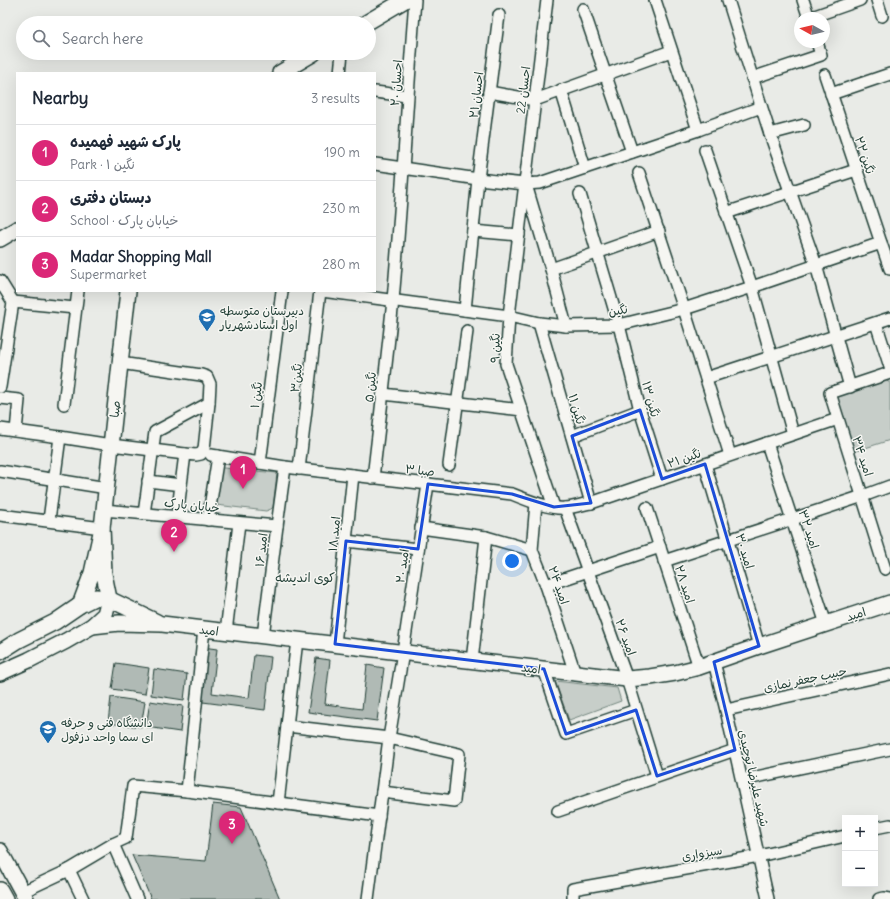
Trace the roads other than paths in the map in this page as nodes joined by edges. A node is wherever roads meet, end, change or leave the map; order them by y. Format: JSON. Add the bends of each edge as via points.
{"nodes":[{"id":1,"x":405,"y":0,"type":"edge"},
{"id":2,"x":415,"y":0,"type":"edge"},
{"id":3,"x":547,"y":0,"type":"edge"},
{"id":4,"x":655,"y":0,"type":"edge"},
{"id":5,"x":728,"y":0,"type":"edge"},
{"id":6,"x":803,"y":0,"type":"edge"},
{"id":7,"x":860,"y":0,"type":"edge"},
{"id":8,"x":877,"y":0,"type":"edge"},
{"id":9,"x":583,"y":9,"type":"dead end"},
{"id":10,"x":807,"y":12,"type":"edge"},
{"id":11,"x":826,"y":12,"type":"edge"},
{"id":12,"x":499,"y":14,"type":"dead end"},
{"id":13,"x":882,"y":16,"type":"dead end"},
{"id":14,"x":376,"y":17,"type":"edge"},
{"id":15,"x":819,"y":48,"type":"edge"},
{"id":16,"x":671,"y":51,"type":"junction"},
{"id":17,"x":302,"y":60,"type":"edge"},
{"id":18,"x":341,"y":60,"type":"edge"},
{"id":19,"x":282,"y":72,"type":"edge"},
{"id":20,"x":340,"y":72,"type":"edge"},
{"id":21,"x":890,"y":74,"type":"edge"},
{"id":22,"x":605,"y":75,"type":"junction"},
{"id":23,"x":825,"y":75,"type":"dead end"},
{"id":24,"x":752,"y":78,"type":"junction"},
{"id":25,"x":561,"y":90,"type":"junction"},
{"id":26,"x":376,"y":92,"type":"edge"},
{"id":27,"x":489,"y":92,"type":"junction"},
{"id":28,"x":831,"y":94,"type":"junction"},
{"id":29,"x":407,"y":96,"type":"junction"},
{"id":30,"x":535,"y":100,"type":"junction"},
{"id":31,"x":761,"y":107,"type":"junction"},
{"id":32,"x":804,"y":125,"type":"dead end"},
{"id":33,"x":698,"y":130,"type":"junction"},
{"id":34,"x":770,"y":134,"type":"junction"},
{"id":35,"x":705,"y":150,"type":"dead end"},
{"id":36,"x":632,"y":152,"type":"junction"},
{"id":37,"x":376,"y":164,"type":"edge"},
{"id":38,"x":404,"y":168,"type":"junction"},
{"id":39,"x":585,"y":168,"type":"junction"},
{"id":40,"x":856,"y":170,"type":"junction"},
{"id":41,"x":639,"y":173,"type":"dead end"},
{"id":42,"x":478,"y":179,"type":"junction"},
{"id":43,"x":525,"y":184,"type":"junction"},
{"id":44,"x":789,"y":192,"type":"junction"},
{"id":45,"x":580,"y":194,"type":"dead end"},
{"id":46,"x":726,"y":213,"type":"junction"},
{"id":47,"x":16,"y":230,"type":"edge"},
{"id":48,"x":473,"y":231,"type":"junction"},
{"id":49,"x":659,"y":231,"type":"junction"},
{"id":50,"x":519,"y":235,"type":"junction"},
{"id":51,"x":0,"y":239,"type":"edge"},
{"id":52,"x":881,"y":243,"type":"junction"},
{"id":53,"x":597,"y":253,"type":"junction"},
{"id":54,"x":888,"y":257,"type":"edge"},
{"id":55,"x":816,"y":265,"type":"junction"},
{"id":56,"x":890,"y":269,"type":"edge"},
{"id":57,"x":551,"y":270,"type":"junction"},
{"id":58,"x":0,"y":281,"type":"edge"},
{"id":59,"x":752,"y":287,"type":"junction"},
{"id":60,"x":78,"y":292,"type":"edge"},
{"id":61,"x":128,"y":292,"type":"edge"},
{"id":62,"x":282,"y":292,"type":"edge"},
{"id":63,"x":321,"y":292,"type":"edge"},
{"id":64,"x":329,"y":292,"type":"edge"},
{"id":65,"x":393,"y":300,"type":"junction"},
{"id":66,"x":13,"y":302,"type":"junction"},
{"id":67,"x":75,"y":308,"type":"junction"},
{"id":68,"x":684,"y":309,"type":"junction"},
{"id":69,"x":465,"y":310,"type":"junction"},
{"id":70,"x":509,"y":316,"type":"junction"},
{"id":71,"x":890,"y":318,"type":"edge"},
{"id":72,"x":539,"y":323,"type":"junction"},
{"id":73,"x":876,"y":323,"type":"junction"},
{"id":74,"x":619,"y":325,"type":"junction"},
{"id":75,"x":566,"y":326,"type":"junction"},
{"id":76,"x":467,"y":330,"type":"dead end"},
{"id":77,"x":836,"y":336,"type":"junction"},
{"id":78,"x":771,"y":357,"type":"junction"},
{"id":79,"x":120,"y":363,"type":"junction"},
{"id":80,"x":890,"y":366,"type":"edge"},
{"id":81,"x":890,"y":373,"type":"edge"},
{"id":82,"x":706,"y":378,"type":"junction"},
{"id":83,"x":0,"y":387,"type":"edge"},
{"id":84,"x":850,"y":387,"type":"junction"},
{"id":85,"x":383,"y":394,"type":"junction"},
{"id":86,"x":0,"y":398,"type":"edge"},
{"id":87,"x":209,"y":403,"type":"junction"},
{"id":88,"x":457,"y":403,"type":"junction"},
{"id":89,"x":64,"y":404,"type":"dead end"},
{"id":90,"x":522,"y":410,"type":"junction"},
{"id":91,"x":640,"y":410,"type":"junction"},
{"id":92,"x":838,"y":419,"type":"junction"},
{"id":93,"x":0,"y":429,"type":"edge"},
{"id":94,"x":16,"y":431,"type":"junction"},
{"id":95,"x":793,"y":434,"type":"junction"},
{"id":96,"x":572,"y":436,"type":"junction"},
{"id":97,"x":60,"y":437,"type":"junction"},
{"id":98,"x":767,"y":443,"type":"junction"},
{"id":99,"x":111,"y":445,"type":"junction"},
{"id":100,"x":152,"y":450,"type":"junction"},
{"id":101,"x":185,"y":454,"type":"junction"},
{"id":102,"x":201,"y":454,"type":"junction"},
{"id":103,"x":730,"y":455,"type":"junction"},
{"id":104,"x":218,"y":456,"type":"junction"},
{"id":105,"x":260,"y":462,"type":"junction"},
{"id":106,"x":705,"y":464,"type":"junction"},
{"id":107,"x":449,"y":465,"type":"dead end"},
{"id":108,"x":285,"y":467,"type":"junction"},
{"id":109,"x":299,"y":469,"type":"junction"},
{"id":110,"x":0,"y":471,"type":"edge"},
{"id":111,"x":354,"y":475,"type":"junction"},
{"id":112,"x":373,"y":478,"type":"junction"},
{"id":113,"x":662,"y":479,"type":"junction"},
{"id":114,"x":54,"y":480,"type":"junction"},
{"id":115,"x":148,"y":481,"type":"junction"},
{"id":116,"x":428,"y":484,"type":"junction"},
{"id":117,"x":181,"y":485,"type":"junction"},
{"id":118,"x":890,"y":486,"type":"edge"},
{"id":119,"x":107,"y":488,"type":"junction"},
{"id":120,"x":863,"y":496,"type":"junction"},
{"id":121,"x":536,"y":503,"type":"junction"},
{"id":122,"x":591,"y":503,"type":"junction"},
{"id":123,"x":560,"y":508,"type":"junction"},
{"id":124,"x":647,"y":508,"type":"dead end"},
{"id":125,"x":104,"y":510,"type":"junction"},
{"id":126,"x":144,"y":514,"type":"junction"},
{"id":127,"x":0,"y":515,"type":"edge"},
{"id":128,"x":177,"y":517,"type":"junction"},
{"id":129,"x":792,"y":519,"type":"junction"},
{"id":130,"x":49,"y":520,"type":"junction"},
{"id":131,"x":208,"y":520,"type":"junction"},
{"id":132,"x":239,"y":523,"type":"junction"},
{"id":133,"x":277,"y":526,"type":"junction"},
{"id":134,"x":102,"y":528,"type":"junction"},
{"id":135,"x":421,"y":528,"type":"junction"},
{"id":136,"x":486,"y":538,"type":"junction"},
{"id":137,"x":728,"y":540,"type":"junction"},
{"id":138,"x":346,"y":541,"type":"junction"},
{"id":139,"x":660,"y":547,"type":"junction"},
{"id":140,"x":418,"y":549,"type":"junction"},
{"id":141,"x":532,"y":550,"type":"junction"},
{"id":142,"x":664,"y":561,"type":"junction"},
{"id":143,"x":885,"y":569,"type":"dead end"},
{"id":144,"x":588,"y":571,"type":"junction"},
{"id":145,"x":546,"y":585,"type":"junction"},
{"id":146,"x":109,"y":599,"type":"junction"},
{"id":147,"x":890,"y":603,"type":"edge"},
{"id":148,"x":80,"y":605,"type":"junction"},
{"id":149,"x":55,"y":622,"type":"junction"},
{"id":150,"x":162,"y":624,"type":"junction"},
{"id":151,"x":826,"y":624,"type":"junction"},
{"id":152,"x":92,"y":626,"type":"junction"},
{"id":153,"x":204,"y":629,"type":"junction"},
{"id":154,"x":226,"y":632,"type":"junction"},
{"id":155,"x":263,"y":636,"type":"junction"},
{"id":156,"x":19,"y":640,"type":"junction"},
{"id":157,"x":297,"y":640,"type":"junction"},
{"id":158,"x":66,"y":641,"type":"junction"},
{"id":159,"x":335,"y":644,"type":"junction"},
{"id":160,"x":759,"y":646,"type":"junction"},
{"id":161,"x":0,"y":652,"type":"edge"},
{"id":162,"x":403,"y":652,"type":"junction"},
{"id":163,"x":29,"y":660,"type":"junction"},
{"id":164,"x":472,"y":661,"type":"junction"},
{"id":165,"x":714,"y":662,"type":"junction"},
{"id":166,"x":699,"y":667,"type":"junction"},
{"id":167,"x":544,"y":669,"type":"junction"},
{"id":168,"x":0,"y":673,"type":"edge"},
{"id":169,"x":575,"y":673,"type":"junction"},
{"id":170,"x":890,"y":674,"type":"edge"},
{"id":171,"x":627,"y":679,"type":"junction"},
{"id":172,"x":636,"y":710,"type":"junction"},
{"id":173,"x":726,"y":710,"type":"junction"},
{"id":174,"x":287,"y":726,"type":"junction"},
{"id":175,"x":389,"y":738,"type":"junction"},
{"id":176,"x":890,"y":749,"type":"edge"},
{"id":177,"x":735,"y":750,"type":"junction"},
{"id":178,"x":657,"y":776,"type":"junction"},
{"id":179,"x":742,"y":780,"type":"junction"},
{"id":180,"x":187,"y":791,"type":"junction"},
{"id":181,"x":382,"y":792,"type":"junction"},
{"id":182,"x":278,"y":803,"type":"junction"},
{"id":183,"x":558,"y":810,"type":"dead end"},
{"id":184,"x":379,"y":816,"type":"junction"},
{"id":185,"x":890,"y":825,"type":"edge"},
{"id":186,"x":878,"y":827,"type":"edge"},
{"id":187,"x":842,"y":837,"type":"edge"},
{"id":188,"x":113,"y":844,"type":"junction"},
{"id":189,"x":0,"y":851,"type":"edge"},
{"id":190,"x":759,"y":856,"type":"junction"},
{"id":191,"x":69,"y":870,"type":"junction"},
{"id":192,"x":0,"y":890,"type":"edge"},
{"id":193,"x":24,"y":895,"type":"edge"},
{"id":194,"x":5,"y":899,"type":"edge"},
{"id":195,"x":82,"y":899,"type":"edge"},
{"id":196,"x":137,"y":899,"type":"edge"},
{"id":197,"x":368,"y":899,"type":"edge"},
{"id":198,"x":572,"y":899,"type":"edge"},
{"id":199,"x":768,"y":899,"type":"edge"},
{"id":200,"x":879,"y":899,"type":"edge"},
{"id":201,"x":890,"y":899,"type":"edge"}],
"edges":[{"from":1,"to":14,"type":"main road"},
{"from":2,"to":29,"type":"street","name":"احسان ۲۰"},
{"from":3,"to":30,"type":"street","name":"احسان 22"},
{"from":4,"to":16,"type":"street"},
{"from":5,"to":24,"type":"street"},
{"from":6,"to":10,"type":"street"},
{"from":7,"to":11,"type":"street"},
{"from":8,"to":13,"type":"street"},
{"from":9,"to":22,"type":"street"},
{"from":12,"to":27,"type":"street","name":"احسان ۲۱"},
{"from":15,"to":24,"type":"street","via":[[821,55]]},
{"from":16,"to":22,"type":"street"},
{"from":16,"to":33,"type":"street"},
{"from":17,"to":19,"type":"main road"},
{"from":18,"to":20,"type":"street"},
{"from":21,"to":28,"type":"street"},
{"from":22,"to":25,"type":"street"},
{"from":22,"to":36,"type":"street"},
{"from":23,"to":28,"type":"street","name":"نگین ۲۲"},
{"from":24,"to":31,"type":"street"},
{"from":25,"to":30,"type":"street"},
{"from":25,"to":39,"type":"street"},
{"from":26,"to":29,"type":"street"},
{"from":27,"to":30,"type":"street"},
{"from":27,"to":42,"type":"street","name":"احسان ۲۱"},
{"from":28,"to":40,"type":"street","name":"نگین ۲۲"},
{"from":29,"to":38,"type":"street","name":"احسان ۲۰"},
{"from":30,"to":43,"type":"street","name":"احسان 22"},
{"from":31,"to":33,"type":"street"},
{"from":31,"to":34,"type":"street"},
{"from":32,"to":34,"type":"street"},
{"from":33,"to":36,"type":"street"},
{"from":34,"to":44,"type":"street"},
{"from":35,"to":46,"type":"street"},
{"from":36,"to":39,"type":"street"},
{"from":37,"to":38,"type":"street"},
{"from":38,"to":42,"type":"street"},
{"from":38,"to":65,"type":"street","name":"احسان ۲۰"},
{"from":39,"to":43,"type":"street","via":[[540,183]]},
{"from":40,"to":44,"type":"street"},
{"from":40,"to":52,"type":"street","name":"نگین ۲۲"},
{"from":41,"to":49,"type":"street"},
{"from":42,"to":43,"type":"street"},
{"from":42,"to":48,"type":"street","name":"احسان ۲۱"},
{"from":43,"to":50,"type":"street","name":"نگین ۹"},
{"from":43,"to":57,"type":"street"},
{"from":44,"to":46,"type":"street"},
{"from":44,"to":55,"type":"street"},
{"from":45,"to":53,"type":"street","name":"نگین ۱۳"},
{"from":46,"to":59,"type":"street"},
{"from":47,"to":51,"type":"main road"},
{"from":48,"to":50,"type":"street"},
{"from":48,"to":69,"type":"street","name":"احسان ۲۱"},
{"from":49,"to":53,"type":"street"},
{"from":49,"to":68,"type":"street"},
{"from":50,"to":70,"type":"street","name":"نگین ۹"},
{"from":52,"to":54,"type":"street"},
{"from":52,"to":55,"type":"street","name":"نگین"},
{"from":53,"to":57,"type":"street"},
{"from":53,"to":74,"type":"street","name":"نگین ۱۳"},
{"from":54,"to":56,"type":"street"},
{"from":55,"to":59,"type":"street","name":"نگین"},
{"from":55,"to":77,"type":"street"},
{"from":57,"to":75,"type":"street"},
{"from":58,"to":66,"type":"street"},
{"from":59,"to":68,"type":"street","name":"نگین"},
{"from":59,"to":78,"type":"street"},
{"from":60,"to":67,"type":"street"},
{"from":61,"to":79,"type":"main road","name":"صبا"},
{"from":62,"to":105,"type":"street","name":"نگین ۱"},
{"from":63,"to":109,"type":"street","name":"نگین۳"},
{"from":64,"to":65,"type":"street","name":"نگین"},
{"from":65,"to":69,"type":"street","name":"نگین"},
{"from":65,"to":85,"type":"street","name":"نگین ۵"},
{"from":66,"to":67,"type":"street"},
{"from":66,"to":83,"type":"street"},
{"from":67,"to":89,"type":"street"},
{"from":68,"to":74,"type":"street","name":"نگین"},
{"from":68,"to":82,"type":"street"},
{"from":69,"to":70,"type":"street","name":"نگین"},
{"from":70,"to":72,"type":"street","name":"نگین"},
{"from":70,"to":90,"type":"street","name":"نگین ۹","via":[[506,364]]},
{"from":71,"to":73,"type":"street"},
{"from":72,"to":75,"type":"street","name":"نگین"},
{"from":72,"to":96,"type":"street","name":"نگین ۱۱"},
{"from":73,"to":77,"type":"street"},
{"from":73,"to":80,"type":"street"},
{"from":74,"to":75,"type":"street","name":"نگین"},
{"from":74,"to":91,"type":"street","name":"نگین ۱۳"},
{"from":76,"to":88,"type":"street"},
{"from":77,"to":78,"type":"street"},
{"from":77,"to":84,"type":"street"},
{"from":78,"to":82,"type":"street"},
{"from":78,"to":95,"type":"street"},
{"from":79,"to":87,"type":"street","via":[[207,377],[210,384]]},
{"from":79,"to":99,"type":"main road","name":"صبا"},
{"from":81,"to":84,"type":"street"},
{"from":82,"to":103,"type":"street"},
{"from":84,"to":92,"type":"street","name":"امید ۳۴","via":[[830,394]]},
{"from":85,"to":88,"type":"street"},
{"from":85,"to":112,"type":"street","name":"نگین ۵"},
{"from":86,"to":94,"type":"street","via":[[19,400]]},
{"from":87,"to":100,"type":"street","via":[[155,432]]},
{"from":87,"to":102,"type":"street","via":[[204,449]]},
{"from":88,"to":90,"type":"street"},
{"from":88,"to":107,"type":"street"},
{"from":90,"to":123,"type":"street","name":"نگین ۹"},
{"from":91,"to":96,"type":"street"},
{"from":91,"to":113,"type":"street","name":"نگین ۱۳"},
{"from":92,"to":95,"type":"street","name":"نگین ۲۱"},
{"from":92,"to":120,"type":"street","name":"امید ۳۴"},
{"from":93,"to":94,"type":"street"},
{"from":94,"to":97,"type":"street"},
{"from":95,"to":98,"type":"street","name":"نگین ۲۱"},
{"from":96,"to":122,"type":"street","name":"نگین ۱۱"},
{"from":97,"to":99,"type":"street"},
{"from":97,"to":114,"type":"street"},
{"from":98,"to":103,"type":"street","name":"نگین ۲۱"},
{"from":98,"to":129,"type":"street","name":"امید ۳۲"},
{"from":99,"to":100,"type":"street"},
{"from":99,"to":119,"type":"main road","name":"صبا"},
{"from":100,"to":101,"type":"street"},
{"from":100,"to":115,"type":"street"},
{"from":101,"to":102,"type":"street"},
{"from":101,"to":117,"type":"street"},
{"from":102,"to":104,"type":"street"},
{"from":103,"to":106,"type":"street","name":"نگین ۲۱"},
{"from":104,"to":105,"type":"street"},
{"from":104,"to":131,"type":"street"},
{"from":105,"to":108,"type":"street"},
{"from":106,"to":113,"type":"street","name":"نگین ۲۱"},
{"from":106,"to":137,"type":"street","name":"امید ۳۰"},
{"from":108,"to":109,"type":"street"},
{"from":108,"to":133,"type":"street","name":"امید ۱۶"},
{"from":109,"to":111,"type":"street","name":"صبا ۳"},
{"from":110,"to":114,"type":"street"},
{"from":111,"to":112,"type":"street","name":"صبا ۳"},
{"from":111,"to":138,"type":"street","name":"امید ۱۸"},
{"from":112,"to":116,"type":"street","name":"صبا ۳"},
{"from":113,"to":122,"type":"street","name":"نگین ۲۱"},
{"from":114,"to":119,"type":"street"},
{"from":114,"to":130,"type":"street"},
{"from":115,"to":117,"type":"street"},
{"from":115,"to":126,"type":"street"},
{"from":116,"to":121,"type":"street","name":"صبا ۳","via":[[512,494]]},
{"from":116,"to":135,"type":"street","name":"امید ۲۰"},
{"from":117,"to":128,"type":"street"},
{"from":118,"to":120,"type":"street"},
{"from":119,"to":125,"type":"main road","name":"صبا"},
{"from":120,"to":129,"type":"street"},
{"from":120,"to":143,"type":"street","name":"امید ۳۴"},
{"from":121,"to":123,"type":"street","name":"نگین ۲۱"},
{"from":121,"to":141,"type":"street","name":"امید ۲۴"},
{"from":122,"to":123,"type":"street","name":"نگین ۲۱"},
{"from":123,"to":144,"type":"street","name":"امید ۲۶"},
{"from":124,"to":139,"type":"street","name":"امید ۲۸"},
{"from":125,"to":126,"type":"street","name":"خیابان پارک"},
{"from":125,"to":134,"type":"main road","name":"صبا"},
{"from":126,"to":128,"type":"street","name":"خیابان پارک"},
{"from":127,"to":130,"type":"street"},
{"from":128,"to":131,"type":"street","name":"خیابان پارک"},
{"from":129,"to":137,"type":"street"},
{"from":129,"to":151,"type":"street","name":"امید ۳۲"},
{"from":130,"to":134,"type":"street"},
{"from":131,"to":132,"type":"street","name":"خیابان پارک"},
{"from":132,"to":133,"type":"street","name":"خیابان پارک"},
{"from":132,"to":154,"type":"street"},
{"from":133,"to":155,"type":"street","name":"امید ۱۶"},
{"from":134,"to":146,"type":"main road","via":[[104,574]]},
{"from":134,"to":148,"type":"main road","via":[[92,573]]},
{"from":135,"to":136,"type":"street"},
{"from":135,"to":140,"type":"street","name":"امید ۲۰"},
{"from":136,"to":141,"type":"street"},
{"from":136,"to":164,"type":"street"},
{"from":137,"to":142,"type":"street"},
{"from":137,"to":160,"type":"street","name":"امید ۳۰"},
{"from":138,"to":140,"type":"street"},
{"from":138,"to":159,"type":"street","name":"امید ۱۸"},
{"from":139,"to":142,"type":"street","name":"امید ۲۸"},
{"from":139,"to":144,"type":"street"},
{"from":140,"to":162,"type":"street","name":"امید ۲۰"},
{"from":141,"to":145,"type":"street","name":"امید ۲۴"},
{"from":142,"to":166,"type":"street","name":"امید ۲۸"},
{"from":144,"to":145,"type":"street"},
{"from":144,"to":171,"type":"street","name":"امید ۲۶"},
{"from":145,"to":169,"type":"street","name":"امید ۲۴"},
{"from":146,"to":148,"type":"main road","via":[[96,597]]},
{"from":146,"to":150,"type":"main road"},
{"from":146,"to":152,"type":"main road","via":[[106,614]]},
{"from":147,"to":151,"type":"main road","name":"امید"},
{"from":148,"to":149,"type":"main road"},
{"from":149,"to":156,"type":"main road"},
{"from":149,"to":158,"type":"main road","via":[[52,628],[53,636],[58,641]]},
{"from":150,"to":152,"type":"main road","via":[[119,623]]},
{"from":150,"to":153,"type":"main road","name":"امید"},
{"from":151,"to":160,"type":"main road","name":"امید"},
{"from":152,"to":158,"type":"main road"},
{"from":153,"to":154,"type":"main road","name":"امید"},
{"from":153,"to":180,"type":"street"},
{"from":154,"to":155,"type":"main road","name":"امید"},
{"from":155,"to":157,"type":"main road","name":"امید"},
{"from":156,"to":161,"type":"main road"},
{"from":156,"to":163,"type":"main road","via":[[29,641],[34,647],[34,654]]},
{"from":157,"to":159,"type":"main road","name":"امید"},
{"from":157,"to":174,"type":"street"},
{"from":158,"to":163,"type":"main road"},
{"from":159,"to":162,"type":"main road","name":"امید"},
{"from":160,"to":165,"type":"main road","name":"امید"},
{"from":162,"to":164,"type":"main road","name":"امید"},
{"from":162,"to":175,"type":"street","name":"امید ۲۰"},
{"from":163,"to":168,"type":"main road"},
{"from":164,"to":167,"type":"main road","name":"امید"},
{"from":165,"to":166,"type":"main road","name":"امید"},
{"from":165,"to":173,"type":"street","name":"شهید علیرضا توحیدی"},
{"from":166,"to":171,"type":"main road","name":"امید"},
{"from":167,"to":169,"type":"main road","name":"امید"},
{"from":167,"to":172,"type":"street","via":[[566,734]]},
{"from":169,"to":171,"type":"main road","name":"امید"},
{"from":170,"to":173,"type":"street","name":"حبیب جعفر نمازی"},
{"from":171,"to":172,"type":"street","name":"امید ۲۶"},
{"from":172,"to":178,"type":"street","name":"امید ۲۶"},
{"from":173,"to":177,"type":"street","name":"شهید علیرضا توحیدی"},
{"from":174,"to":175,"type":"street"},
{"from":174,"to":182,"type":"street"},
{"from":175,"to":181,"type":"street","name":"امید ۲۰"},
{"from":175,"to":181,"type":"street","via":[[459,754],[454,801]]},
{"from":176,"to":179,"type":"street"},
{"from":177,"to":178,"type":"street"},
{"from":177,"to":179,"type":"street","name":"شهید علیرضا توحیدی"},
{"from":178,"to":183,"type":"street"},
{"from":179,"to":190,"type":"street","name":"شهید علیرضا توحیدی"},
{"from":180,"to":182,"type":"street"},
{"from":180,"to":188,"type":"street","via":[[133,786],[126,838]]},
{"from":181,"to":184,"type":"street","name":"امید ۲۰"},
{"from":182,"to":184,"type":"street"},
{"from":184,"to":197,"type":"street","name":"امید ۲۰"},
{"from":185,"to":186,"type":"street"},
{"from":187,"to":190,"type":"street","name":"سبزواری"},
{"from":188,"to":191,"type":"street"},
{"from":188,"to":196,"type":"street"},
{"from":189,"to":193,"type":"main road"},
{"from":190,"to":198,"type":"street","name":"سبزواری","via":[[573,889]]},
{"from":190,"to":199,"type":"street","name":"شهید علیرضا توحیدی"},
{"from":191,"to":193,"type":"street"},
{"from":191,"to":195,"type":"street"},
{"from":192,"to":194,"type":"main road"},
{"from":200,"to":201,"type":"street"}]}
